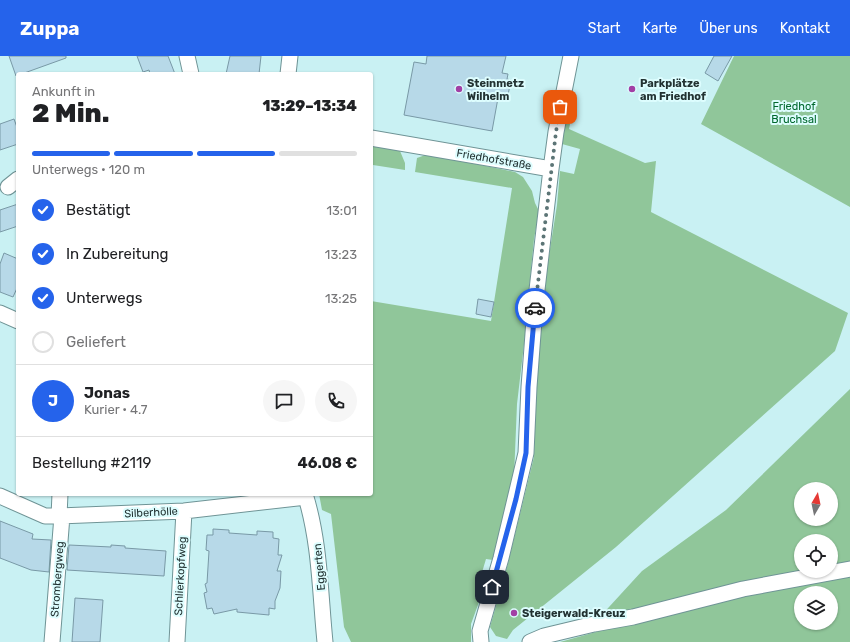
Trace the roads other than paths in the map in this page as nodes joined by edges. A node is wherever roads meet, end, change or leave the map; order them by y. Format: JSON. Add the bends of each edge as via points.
{"nodes":[{"id":1,"x":187,"y":56,"type":"edge"},
{"id":2,"x":290,"y":56,"type":"edge"},
{"id":3,"x":571,"y":56,"type":"edge"},
{"id":4,"x":191,"y":72,"type":"edge"},
{"id":5,"x":288,"y":72,"type":"edge"},
{"id":6,"x":373,"y":138,"type":"edge"},
{"id":7,"x":552,"y":169,"type":"junction"},
{"id":8,"x":0,"y":313,"type":"edge"},
{"id":9,"x":16,"y":320,"type":"edge"},
{"id":10,"x":0,"y":496,"type":"edge"},
{"id":11,"x":60,"y":496,"type":"edge"},
{"id":12,"x":297,"y":496,"type":"edge"},
{"id":13,"x":305,"y":496,"type":"edge"},
{"id":14,"x":184,"y":510,"type":"junction"},
{"id":15,"x":60,"y":516,"type":"junction"},
{"id":16,"x":850,"y":569,"type":"edge"},
{"id":17,"x":52,"y":642,"type":"edge"},
{"id":18,"x":177,"y":642,"type":"edge"},
{"id":19,"x":326,"y":642,"type":"edge"},
{"id":20,"x":481,"y":642,"type":"edge"},
{"id":21,"x":530,"y":642,"type":"edge"}],
"edges":[{"from":1,"to":4,"type":"street"},
{"from":2,"to":5,"type":"street"},
{"from":3,"to":7,"type":"street","via":[[556,132]]},
{"from":6,"to":7,"type":"street","name":"Friedhofstraße"},
{"from":7,"to":20,"type":"street","via":[[535,307],[528,387],[526,453],[501,558],[480,631]]},
{"from":8,"to":9,"type":"street"},
{"from":10,"to":15,"type":"street","name":"Silberhölle","via":[[45,516]]},
{"from":11,"to":15,"type":"street","name":"Strombergweg"},
{"from":12,"to":14,"type":"street","name":"Silberhölle"},
{"from":13,"to":19,"type":"street","name":"Eggerten","via":[[316,536]]},
{"from":14,"to":15,"type":"street","name":"Silberhölle"},
{"from":14,"to":18,"type":"street","name":"Schlierkopfweg"},
{"from":15,"to":17,"type":"street","name":"Strombergweg"},
{"from":16,"to":21,"type":"street","via":[[743,589],[544,636]]}]}
